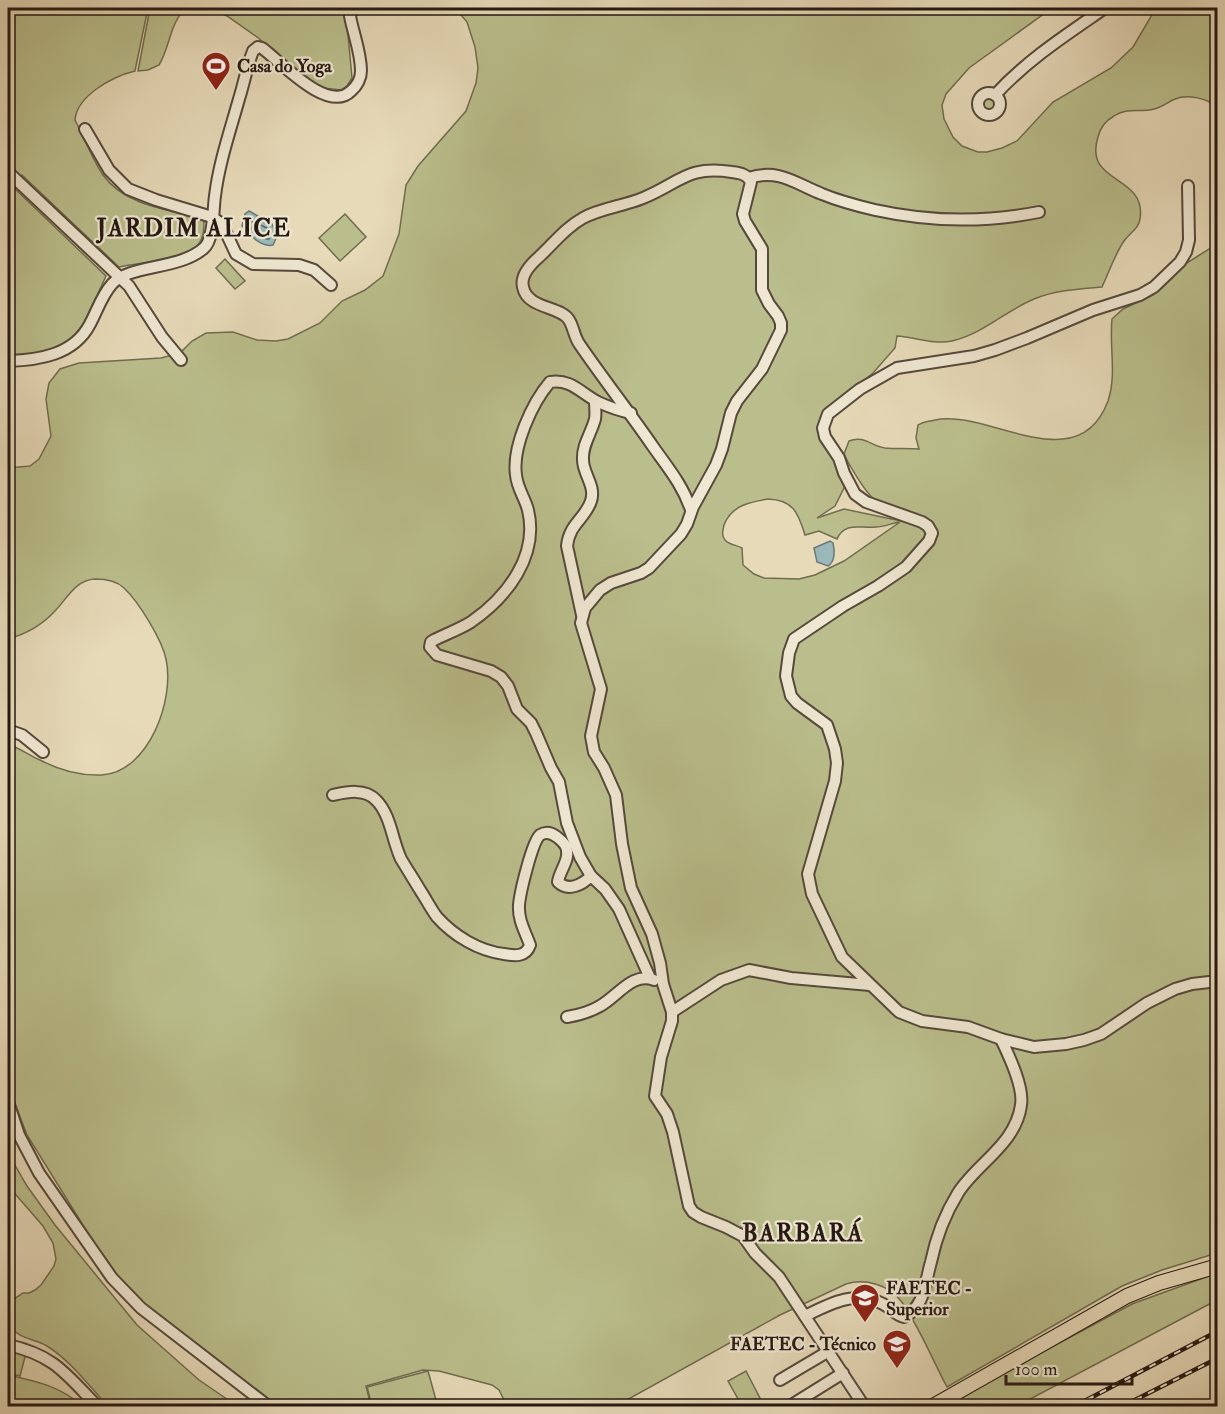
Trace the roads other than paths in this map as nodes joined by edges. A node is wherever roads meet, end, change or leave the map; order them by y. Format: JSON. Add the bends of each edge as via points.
{"nodes":[{"id":1,"x":354,"y":8,"type":"edge"},
{"id":2,"x":1105,"y":8,"type":"edge"},
{"id":3,"x":995,"y":95,"type":"dead end"},
{"id":4,"x":85,"y":129,"type":"dead end"},
{"id":5,"x":8,"y":172,"type":"edge"},
{"id":6,"x":749,"y":178,"type":"junction"},
{"id":7,"x":1188,"y":186,"type":"dead end"},
{"id":8,"x":1039,"y":212,"type":"dead end"},
{"id":9,"x":212,"y":217,"type":"junction"},
{"id":10,"x":121,"y":277,"type":"junction"},
{"id":11,"x":332,"y":285,"type":"dead end"},
{"id":12,"x":181,"y":360,"type":"dead end"},
{"id":13,"x":8,"y":361,"type":"edge"},
{"id":14,"x":596,"y":401,"type":"junction"},
{"id":15,"x":631,"y":413,"type":"junction"},
{"id":16,"x":691,"y":510,"type":"junction"},
{"id":17,"x":582,"y":617,"type":"junction"},
{"id":18,"x":8,"y":730,"type":"edge"},
{"id":19,"x":43,"y":752,"type":"dead end"},
{"id":20,"x":333,"y":795,"type":"dead end"},
{"id":21,"x":591,"y":876,"type":"junction"},
{"id":22,"x":650,"y":978,"type":"junction"},
{"id":23,"x":1218,"y":981,"type":"edge"},
{"id":24,"x":663,"y":984,"type":"junction"},
{"id":25,"x":870,"y":985,"type":"junction"},
{"id":26,"x":672,"y":1011,"type":"junction"},
{"id":27,"x":567,"y":1017,"type":"dead end"},
{"id":28,"x":1001,"y":1039,"type":"junction"},
{"id":29,"x":8,"y":1102,"type":"edge"},
{"id":30,"x":1218,"y":1266,"type":"edge"},
{"id":31,"x":803,"y":1313,"type":"junction"},
{"id":32,"x":8,"y":1345,"type":"edge"},
{"id":33,"x":829,"y":1351,"type":"junction"},
{"id":34,"x":843,"y":1373,"type":"junction"},
{"id":35,"x":780,"y":1380,"type":"dead end"},
{"id":36,"x":97,"y":1407,"type":"edge"},
{"id":37,"x":268,"y":1407,"type":"edge"},
{"id":38,"x":790,"y":1407,"type":"edge"},
{"id":39,"x":864,"y":1407,"type":"edge"},
{"id":40,"x":933,"y":1407,"type":"edge"}],
"edges":[{"from":1,"to":9,"type":"street","via":[[350,16],[360,73],[356,86],[346,95],[332,97],[318,92],[261,47],[254,51],[222,159]]},
{"from":2,"to":3,"type":"street","via":[[1035,57]]},
{"from":4,"to":9,"type":"street","via":[[109,170],[128,189]]},
{"from":5,"to":10,"type":"street"},
{"from":6,"to":8,"type":"street","via":[[764,174],[780,176],[846,202],[925,219],[978,220]]},
{"from":6,"to":15,"type":"street","via":[[716,170],[689,174],[643,198],[593,213],[557,237],[526,272],[525,292],[538,304],[569,320],[578,344]]},
{"from":6,"to":16,"type":"street","via":[[751,187],[743,214],[762,249],[762,290],[778,316],[781,330],[762,369],[734,407],[716,465]]},
{"from":7,"to":25,"type":"street","via":[[1189,240],[1185,252],[1154,287],[994,350],[897,368],[833,408],[826,418],[826,442],[860,499],[922,522],[932,533],[906,567],[794,639],[787,665],[791,696],[827,725],[836,749],[835,782],[810,865],[809,884],[842,957]]},
{"from":9,"to":10,"type":"street","via":[[209,242],[200,252]]},
{"from":9,"to":11,"type":"street","via":[[222,224],[236,254],[253,264],[298,265],[314,270]]},
{"from":10,"to":12,"type":"street"},
{"from":10,"to":13,"type":"street","via":[[111,286],[87,330],[72,345],[47,356]]},
{"from":14,"to":15,"type":"street"},
{"from":14,"to":17,"type":"street","via":[[582,464],[592,498],[572,528],[567,546]]},
{"from":14,"to":21,"type":"street","via":[[566,382],[550,382],[547,386],[519,442],[515,464],[518,486],[528,510],[528,543],[520,571],[471,622],[430,644],[437,655],[501,677],[517,709],[537,733],[559,782],[567,823]]},
{"from":15,"to":16,"type":"street","via":[[682,486]]},
{"from":16,"to":17,"type":"street","via":[[681,534],[649,568],[600,590]]},
{"from":17,"to":24,"type":"street","via":[[601,689],[591,744],[616,795],[631,888],[652,934]]},
{"from":18,"to":19,"type":"street","via":[[22,735]]},
{"from":20,"to":21,"type":"street","via":[[349,791],[374,798],[382,807],[401,858],[436,915],[463,940],[499,954],[523,955],[530,945],[522,929],[519,905],[539,836],[552,833],[567,849],[558,882],[561,885],[572,887]]},
{"from":21,"to":22,"type":"street","via":[[619,909]]},
{"from":22,"to":24,"type":"street"},
{"from":22,"to":27,"type":"street","via":[[632,982],[599,1007]]},
{"from":23,"to":28,"type":"street","via":[[1175,988],[1101,1034],[1084,1040],[1034,1047]]},
{"from":24,"to":26,"type":"street"},
{"from":25,"to":26,"type":"street","via":[[749,970],[721,980]]},
{"from":25,"to":28,"type":"street","via":[[910,1018],[956,1024]]},
{"from":26,"to":31,"type":"street","via":[[655,1096],[673,1132],[689,1206],[701,1217],[743,1236],[779,1277]]},
{"from":28,"to":31,"type":"street","via":[[1022,1102],[1018,1117],[1006,1139],[958,1192],[934,1248],[918,1306],[904,1317],[874,1301],[848,1298]]},
{"from":29,"to":37,"type":"street","via":[[19,1135],[39,1173],[112,1278],[141,1308]]},
{"from":30,"to":40,"type":"main road","via":[[1127,1296]]},
{"from":31,"to":33,"type":"street"},
{"from":32,"to":36,"type":"street","via":[[57,1365]]},
{"from":33,"to":34,"type":"street"},
{"from":33,"to":35,"type":"street"},
{"from":34,"to":38,"type":"street"},
{"from":34,"to":39,"type":"street"}]}
